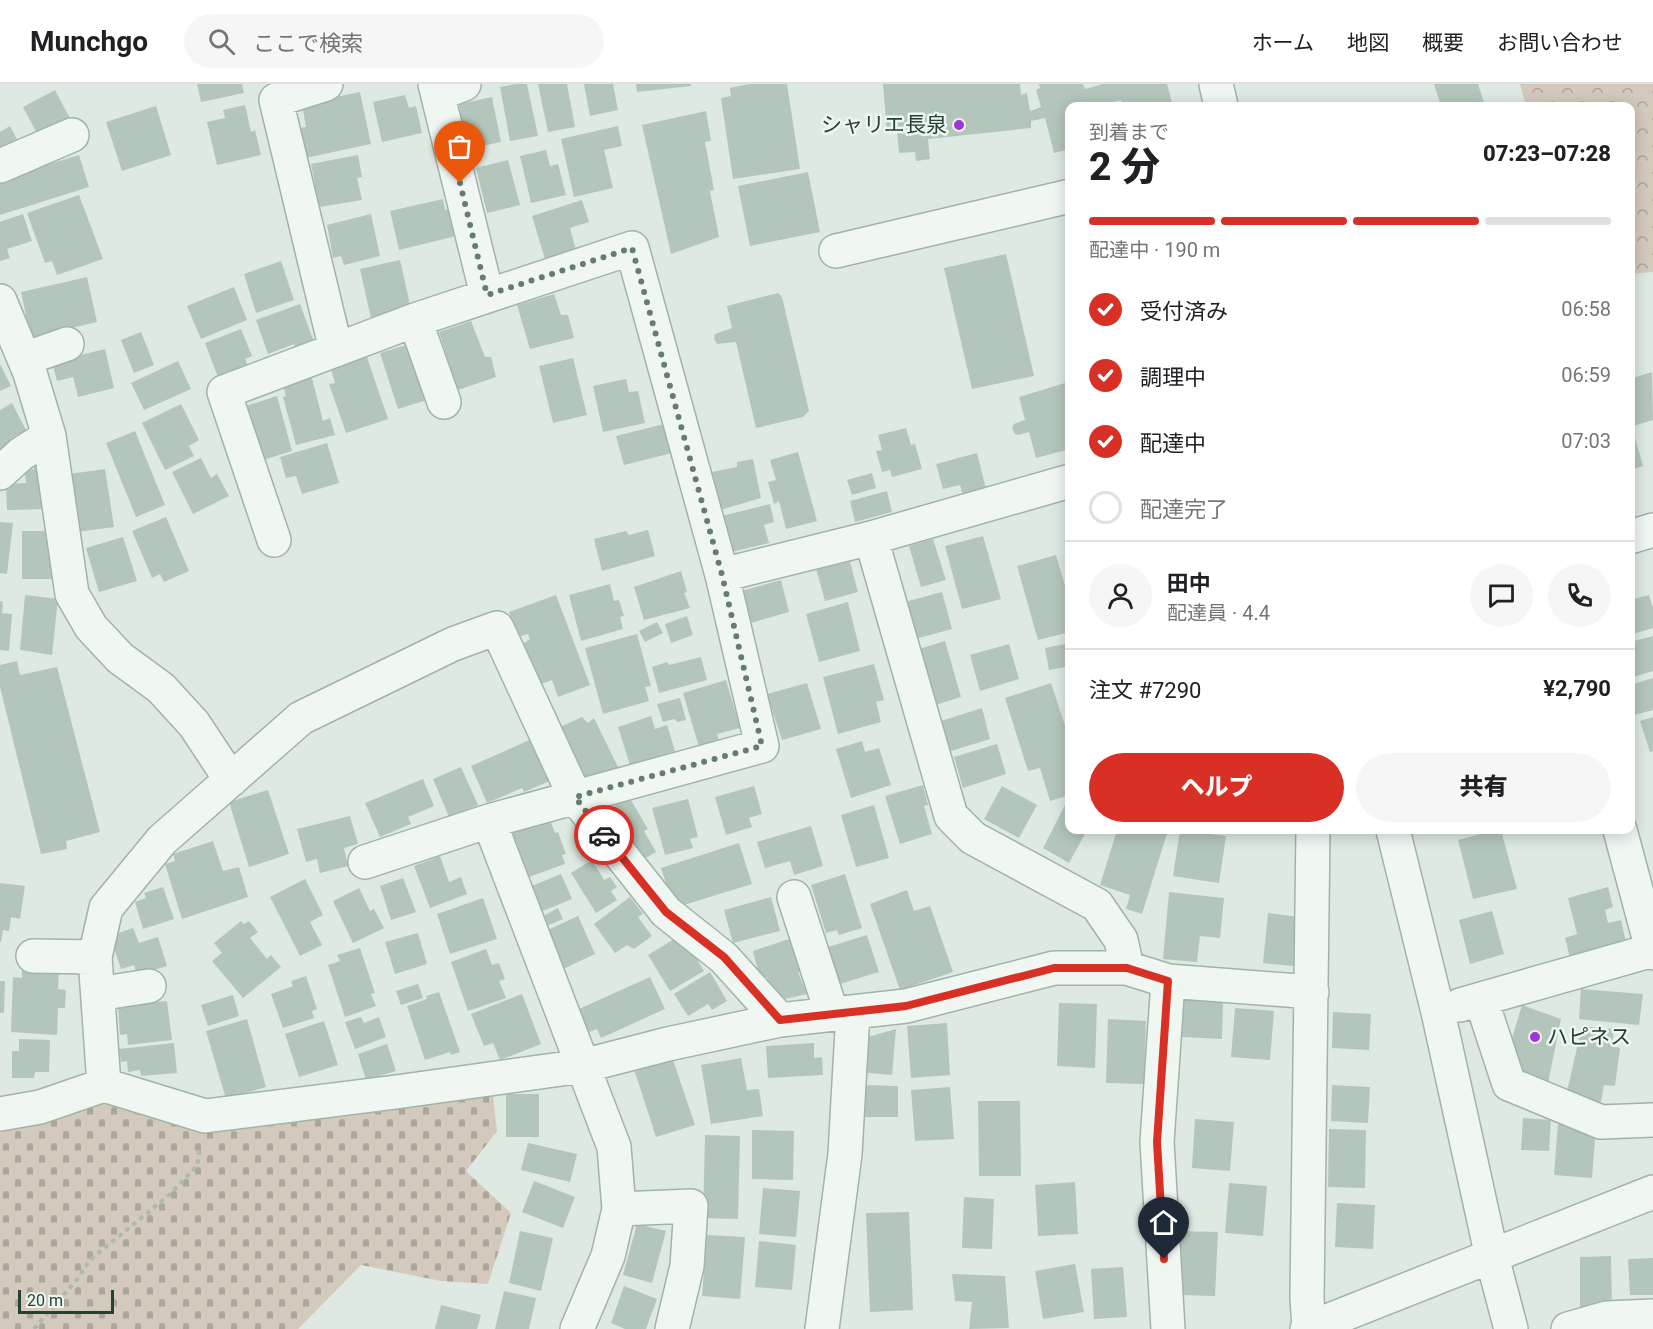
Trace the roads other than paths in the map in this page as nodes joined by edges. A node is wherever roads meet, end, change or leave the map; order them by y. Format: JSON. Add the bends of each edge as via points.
{"nodes":[{"id":1,"x":325,"y":84,"type":"edge"},
{"id":2,"x":1216,"y":84,"type":"edge"},
{"id":3,"x":446,"y":87,"type":"edge"},
{"id":4,"x":1220,"y":102,"type":"edge"},
{"id":5,"x":72,"y":135,"type":"dead end"},
{"id":6,"x":0,"y":166,"type":"edge"},
{"id":7,"x":1065,"y":197,"type":"edge"},
{"id":8,"x":836,"y":251,"type":"dead end"},
{"id":9,"x":487,"y":295,"type":"junction"},
{"id":10,"x":0,"y":301,"type":"edge"},
{"id":11,"x":415,"y":320,"type":"junction"},
{"id":12,"x":67,"y":344,"type":"dead end"},
{"id":13,"x":336,"y":350,"type":"junction"},
{"id":14,"x":24,"y":359,"type":"junction"},
{"id":15,"x":444,"y":402,"type":"dead end"},
{"id":16,"x":49,"y":436,"type":"junction"},
{"id":17,"x":0,"y":472,"type":"edge"},
{"id":18,"x":1065,"y":482,"type":"edge"},
{"id":19,"x":1653,"y":530,"type":"edge"},
{"id":20,"x":1635,"y":535,"type":"edge"},
{"id":21,"x":871,"y":538,"type":"junction"},
{"id":22,"x":274,"y":540,"type":"dead end"},
{"id":23,"x":722,"y":575,"type":"junction"},
{"id":24,"x":231,"y":780,"type":"junction"},
{"id":25,"x":575,"y":797,"type":"junction"},
{"id":26,"x":489,"y":822,"type":"junction"},
{"id":27,"x":1313,"y":834,"type":"edge"},
{"id":28,"x":1394,"y":834,"type":"edge"},
{"id":29,"x":1621,"y":834,"type":"edge"},
{"id":30,"x":365,"y":861,"type":"dead end"},
{"id":31,"x":794,"y":897,"type":"dead end"},
{"id":32,"x":1653,"y":951,"type":"edge"},
{"id":33,"x":33,"y":956,"type":"dead end"},
{"id":34,"x":95,"y":957,"type":"junction"},
{"id":35,"x":1127,"y":968,"type":"junction"},
{"id":36,"x":1168,"y":981,"type":"junction"},
{"id":37,"x":149,"y":986,"type":"dead end"},
{"id":38,"x":1312,"y":992,"type":"junction"},
{"id":39,"x":98,"y":994,"type":"junction"},
{"id":40,"x":1481,"y":999,"type":"junction"},
{"id":41,"x":1438,"y":1012,"type":"junction"},
{"id":42,"x":842,"y":1013,"type":"junction"},
{"id":43,"x":780,"y":1020,"type":"junction"},
{"id":44,"x":583,"y":1066,"type":"junction"},
{"id":45,"x":104,"y":1085,"type":"junction"},
{"id":46,"x":0,"y":1114,"type":"edge"},
{"id":47,"x":1653,"y":1120,"type":"edge"},
{"id":48,"x":1653,"y":1192,"type":"edge"},
{"id":49,"x":619,"y":1209,"type":"junction"},
{"id":50,"x":1492,"y":1257,"type":"junction"},
{"id":51,"x":1653,"y":1316,"type":"edge"},
{"id":52,"x":1324,"y":1326,"type":"edge"},
{"id":53,"x":577,"y":1329,"type":"edge"},
{"id":54,"x":672,"y":1329,"type":"edge"},
{"id":55,"x":822,"y":1329,"type":"edge"},
{"id":56,"x":1168,"y":1329,"type":"edge"},
{"id":57,"x":1511,"y":1329,"type":"edge"},
{"id":58,"x":1568,"y":1329,"type":"edge"}],
"edges":[{"from":1,"to":13,"type":"street","via":[[276,100]]},
{"from":2,"to":4,"type":"street"},
{"from":3,"to":9,"type":"street"},
{"from":5,"to":6,"type":"street"},
{"from":7,"to":8,"type":"street"},
{"from":9,"to":11,"type":"street"},
{"from":9,"to":23,"type":"street","via":[[632,248]]},
{"from":10,"to":14,"type":"street"},
{"from":11,"to":13,"type":"street"},
{"from":11,"to":15,"type":"street"},
{"from":12,"to":14,"type":"street"},
{"from":13,"to":22,"type":"street","via":[[224,392]]},
{"from":14,"to":16,"type":"street"},
{"from":16,"to":17,"type":"street"},
{"from":16,"to":24,"type":"street","via":[[72,594],[91,627],[120,658],[161,688],[194,724]]},
{"from":18,"to":21,"type":"street"},
{"from":19,"to":20,"type":"street"},
{"from":21,"to":23,"type":"street"},
{"from":21,"to":35,"type":"street","via":[[951,816],[973,838],[1097,904],[1121,940]]},
{"from":23,"to":25,"type":"street","via":[[762,746]]},
{"from":24,"to":25,"type":"street","via":[[301,718],[453,644],[497,628]]},
{"from":24,"to":34,"type":"street","via":[[162,840],[106,908]]},
{"from":25,"to":26,"type":"street"},
{"from":25,"to":43,"type":"street","via":[[666,912],[724,957]]},
{"from":26,"to":30,"type":"street"},
{"from":26,"to":44,"type":"street"},
{"from":27,"to":38,"type":"street"},
{"from":28,"to":41,"type":"street"},
{"from":29,"to":32,"type":"street"},
{"from":31,"to":42,"type":"street"},
{"from":32,"to":40,"type":"street"},
{"from":33,"to":34,"type":"street"},
{"from":34,"to":39,"type":"street"},
{"from":35,"to":36,"type":"street"},
{"from":35,"to":42,"type":"street","via":[[1054,968],[906,1006]]},
{"from":36,"to":38,"type":"street"},
{"from":36,"to":56,"type":"street","via":[[1157,1142]]},
{"from":37,"to":39,"type":"street"},
{"from":38,"to":52,"type":"street","via":[[1307,1298]]},
{"from":39,"to":45,"type":"street"},
{"from":40,"to":41,"type":"street"},
{"from":40,"to":47,"type":"street","via":[[1509,1084],[1601,1122]]},
{"from":41,"to":50,"type":"street"},
{"from":42,"to":43,"type":"street"},
{"from":42,"to":55,"type":"street","via":[[845,1154]]},
{"from":43,"to":44,"type":"street"},
{"from":44,"to":45,"type":"street","via":[[205,1116]]},
{"from":44,"to":49,"type":"street","via":[[614,1146]]},
{"from":45,"to":46,"type":"street","via":[[40,1107]]},
{"from":48,"to":50,"type":"street"},
{"from":49,"to":53,"type":"street","via":[[608,1256]]},
{"from":49,"to":54,"type":"street","via":[[691,1206],[687,1266]]},
{"from":50,"to":52,"type":"street"},
{"from":50,"to":57,"type":"street"},
{"from":51,"to":58,"type":"street","via":[[1606,1318]]}]}
